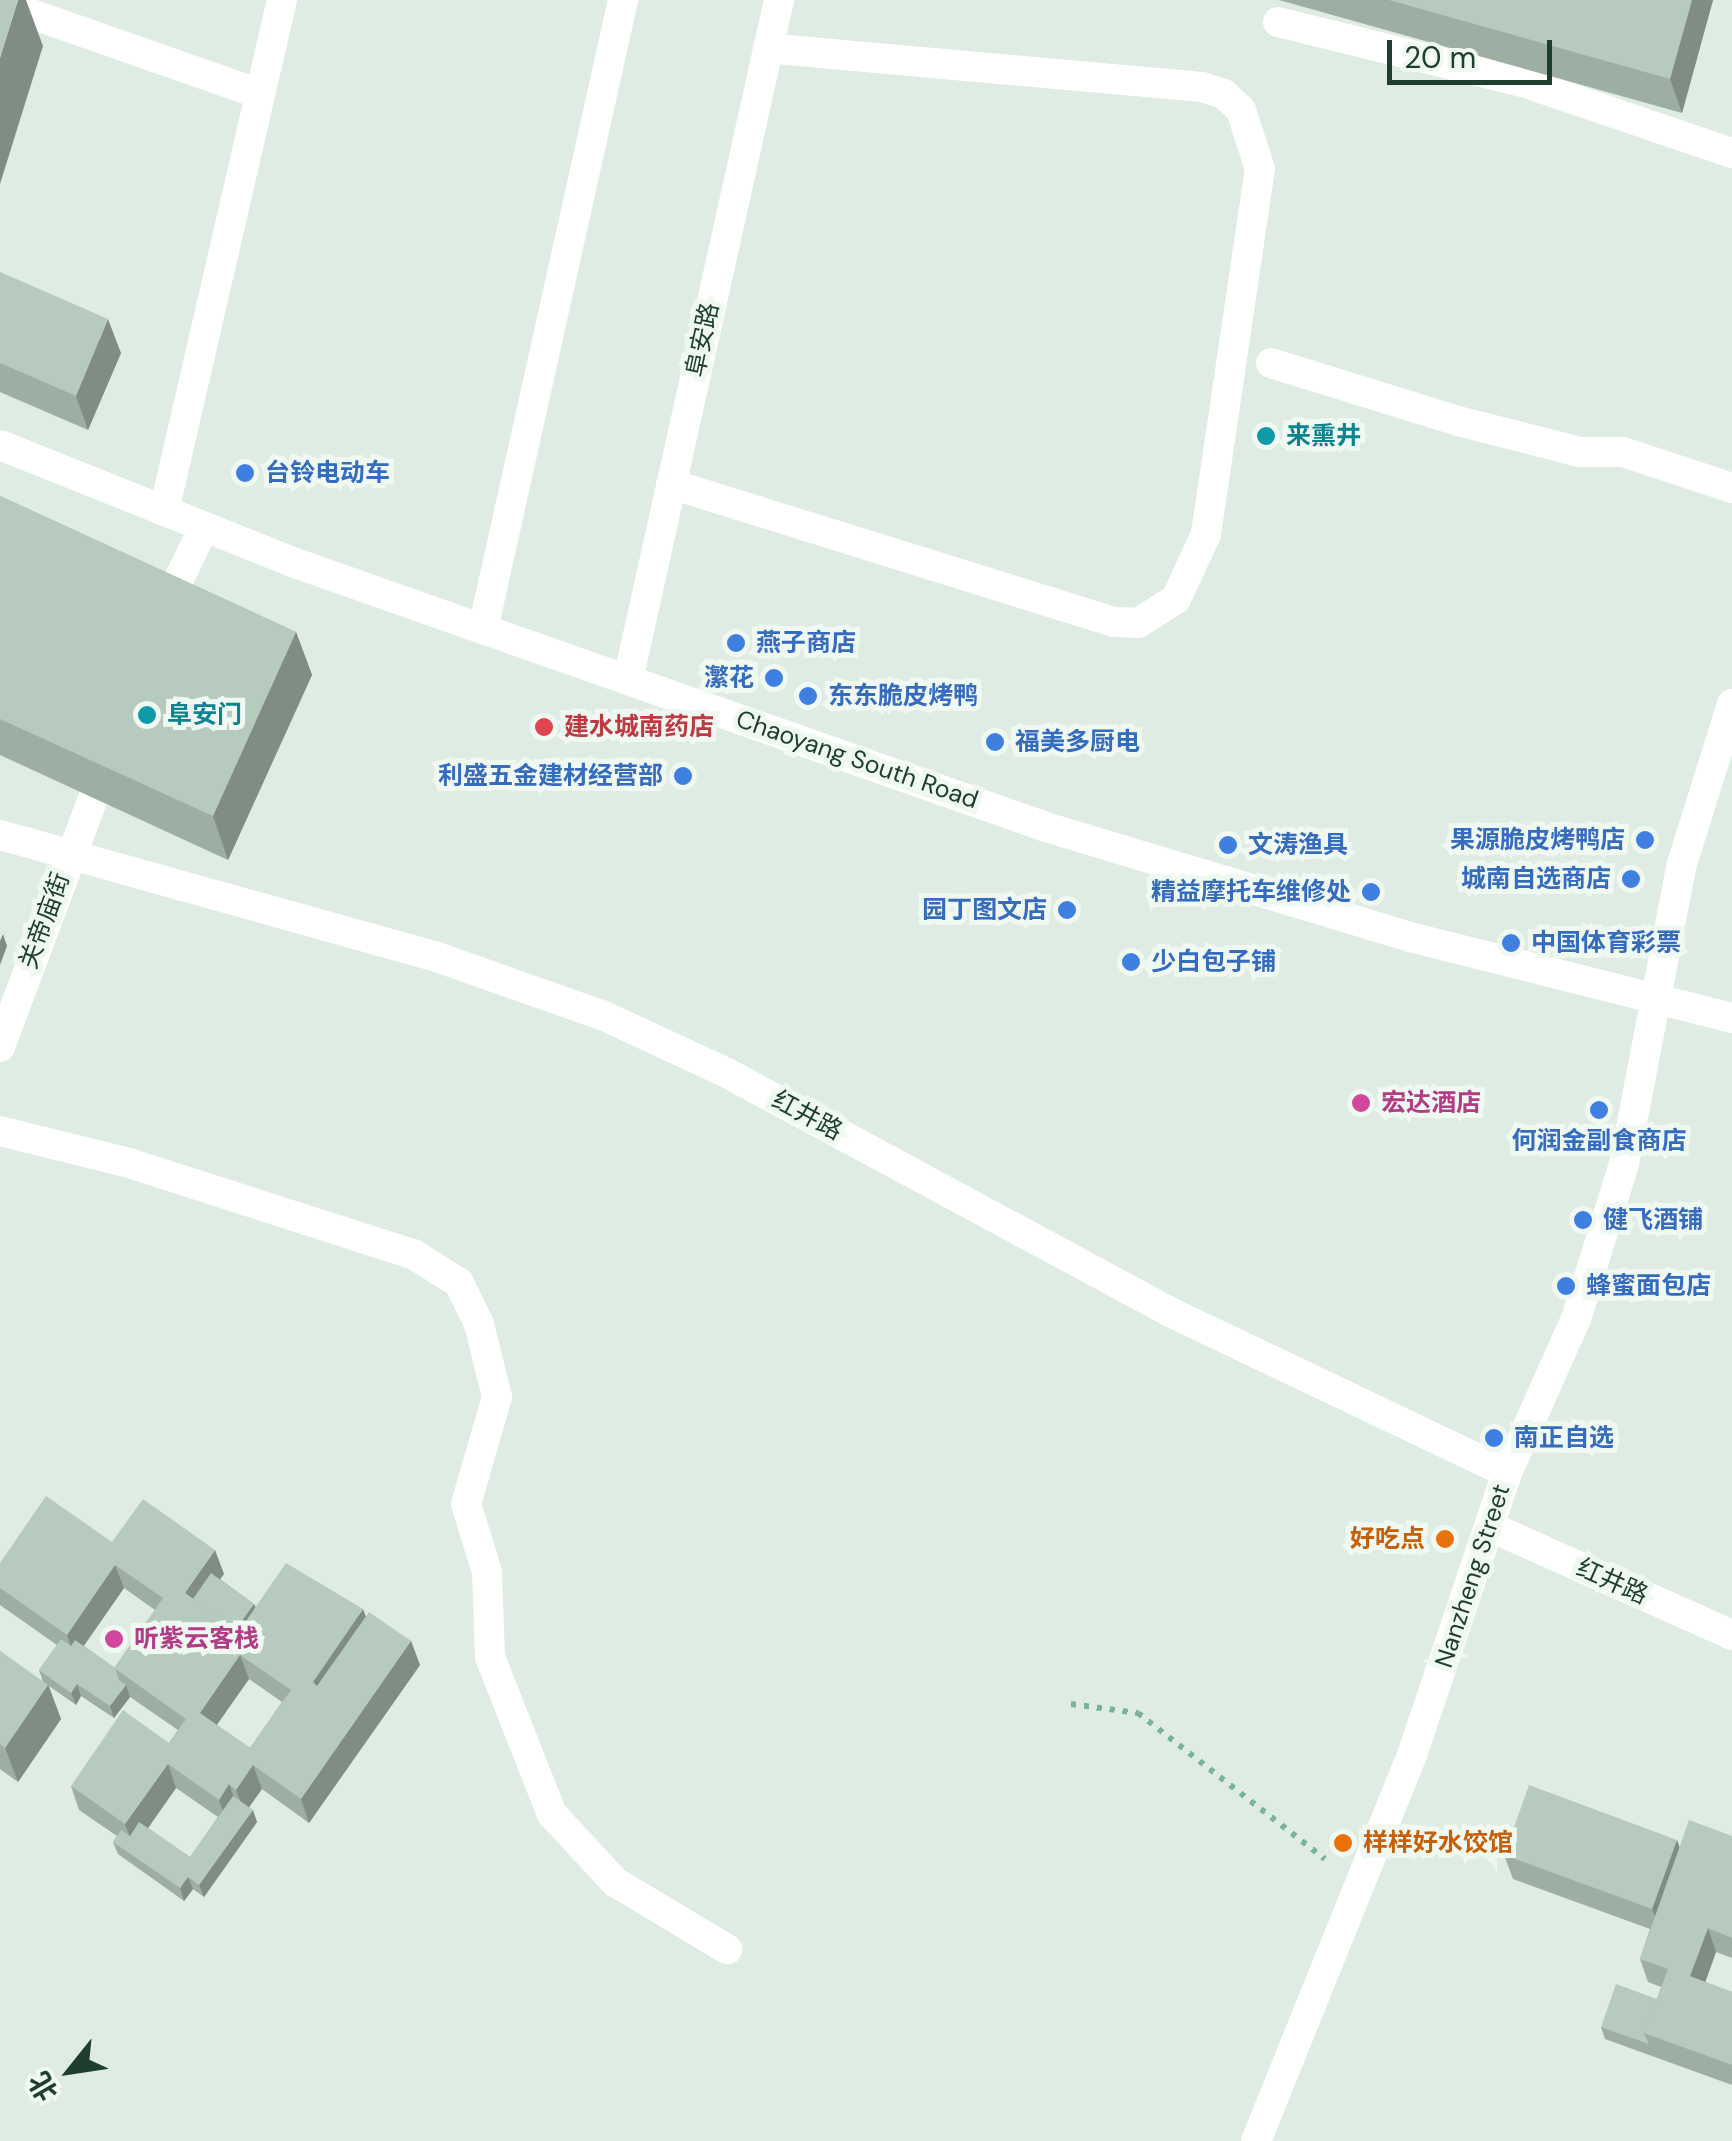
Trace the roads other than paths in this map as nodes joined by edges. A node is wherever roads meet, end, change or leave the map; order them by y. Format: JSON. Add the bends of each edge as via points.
{"nodes":[{"id":1,"x":282,"y":0,"type":"edge"},
{"id":2,"x":623,"y":0,"type":"edge"},
{"id":3,"x":779,"y":0,"type":"edge"},
{"id":4,"x":0,"y":3,"type":"edge"},
{"id":5,"x":1278,"y":22,"type":"dead end"},
{"id":6,"x":768,"y":48,"type":"junction"},
{"id":7,"x":260,"y":94,"type":"junction"},
{"id":8,"x":1732,"y":153,"type":"edge"},
{"id":9,"x":1271,"y":363,"type":"dead end"},
{"id":10,"x":0,"y":445,"type":"edge"},
{"id":11,"x":672,"y":484,"type":"junction"},
{"id":12,"x":1732,"y":488,"type":"edge"},
{"id":13,"x":164,"y":511,"type":"junction"},
{"id":14,"x":204,"y":526,"type":"junction"},
{"id":15,"x":180,"y":577,"type":"edge"},
{"id":16,"x":483,"y":629,"type":"junction"},
{"id":17,"x":628,"y":680,"type":"junction"},
{"id":18,"x":1732,"y":704,"type":"edge"},
{"id":19,"x":94,"y":798,"type":"edge"},
{"id":20,"x":0,"y":835,"type":"edge"},
{"id":21,"x":68,"y":858,"type":"junction"},
{"id":22,"x":1651,"y":1000,"type":"junction"},
{"id":23,"x":1732,"y":1018,"type":"edge"},
{"id":24,"x":0,"y":1046,"type":"edge"},
{"id":25,"x":0,"y":1132,"type":"edge"},
{"id":26,"x":1508,"y":1473,"type":"junction"},
{"id":27,"x":1493,"y":1528,"type":"junction"},
{"id":28,"x":1732,"y":1635,"type":"edge"},
{"id":29,"x":727,"y":1949,"type":"dead end"},
{"id":30,"x":1256,"y":2141,"type":"edge"}],
"edges":[{"from":1,"to":7,"type":"street"},
{"from":2,"to":16,"type":"street"},
{"from":3,"to":6,"type":"street","name":"阜安路"},
{"from":4,"to":7,"type":"street"},
{"from":5,"to":8,"type":"street","via":[[1526,83]]},
{"from":6,"to":11,"type":"street","name":"阜安路"},
{"from":6,"to":11,"type":"street","via":[[1202,87],[1224,94],[1241,110],[1260,169],[1206,534],[1176,599],[1138,623],[1115,622]]},
{"from":7,"to":13,"type":"street"},
{"from":9,"to":12,"type":"street","via":[[1458,422],[1580,452],[1623,452]]},
{"from":10,"to":13,"type":"street","name":"Chaoyang South Road"},
{"from":11,"to":17,"type":"street","name":"阜安路"},
{"from":13,"to":14,"type":"street","name":"Chaoyang South Road"},
{"from":14,"to":15,"type":"street"},
{"from":14,"to":16,"type":"street","name":"Chaoyang South Road"},
{"from":16,"to":17,"type":"street","name":"Chaoyang South Road"},
{"from":17,"to":22,"type":"street","name":"Chaoyang South Road","via":[[1046,828],[1410,937]]},
{"from":18,"to":22,"type":"street","name":"Nanzheng Street","via":[[1681,867]]},
{"from":19,"to":21,"type":"street","name":"关帝庙街"},
{"from":20,"to":21,"type":"street","name":"红井路"},
{"from":21,"to":24,"type":"street","name":"关帝庙街"},
{"from":21,"to":26,"type":"street","name":"红井路","via":[[434,956],[602,1016],[729,1074],[1170,1312]]},
{"from":22,"to":23,"type":"street","name":"Chaoyang South Road"},
{"from":22,"to":26,"type":"street","name":"Nanzheng Street","via":[[1624,1164],[1576,1319]]},
{"from":25,"to":29,"type":"street","via":[[129,1163],[413,1254],[459,1283],[479,1324],[497,1397],[466,1504],[487,1572],[490,1657],[552,1814],[615,1882]]},
{"from":26,"to":27,"type":"street","name":"Nanzheng Street"},
{"from":27,"to":28,"type":"street","name":"红井路"},
{"from":27,"to":30,"type":"street","name":"Nanzheng Street","via":[[1413,1752]]}]}
